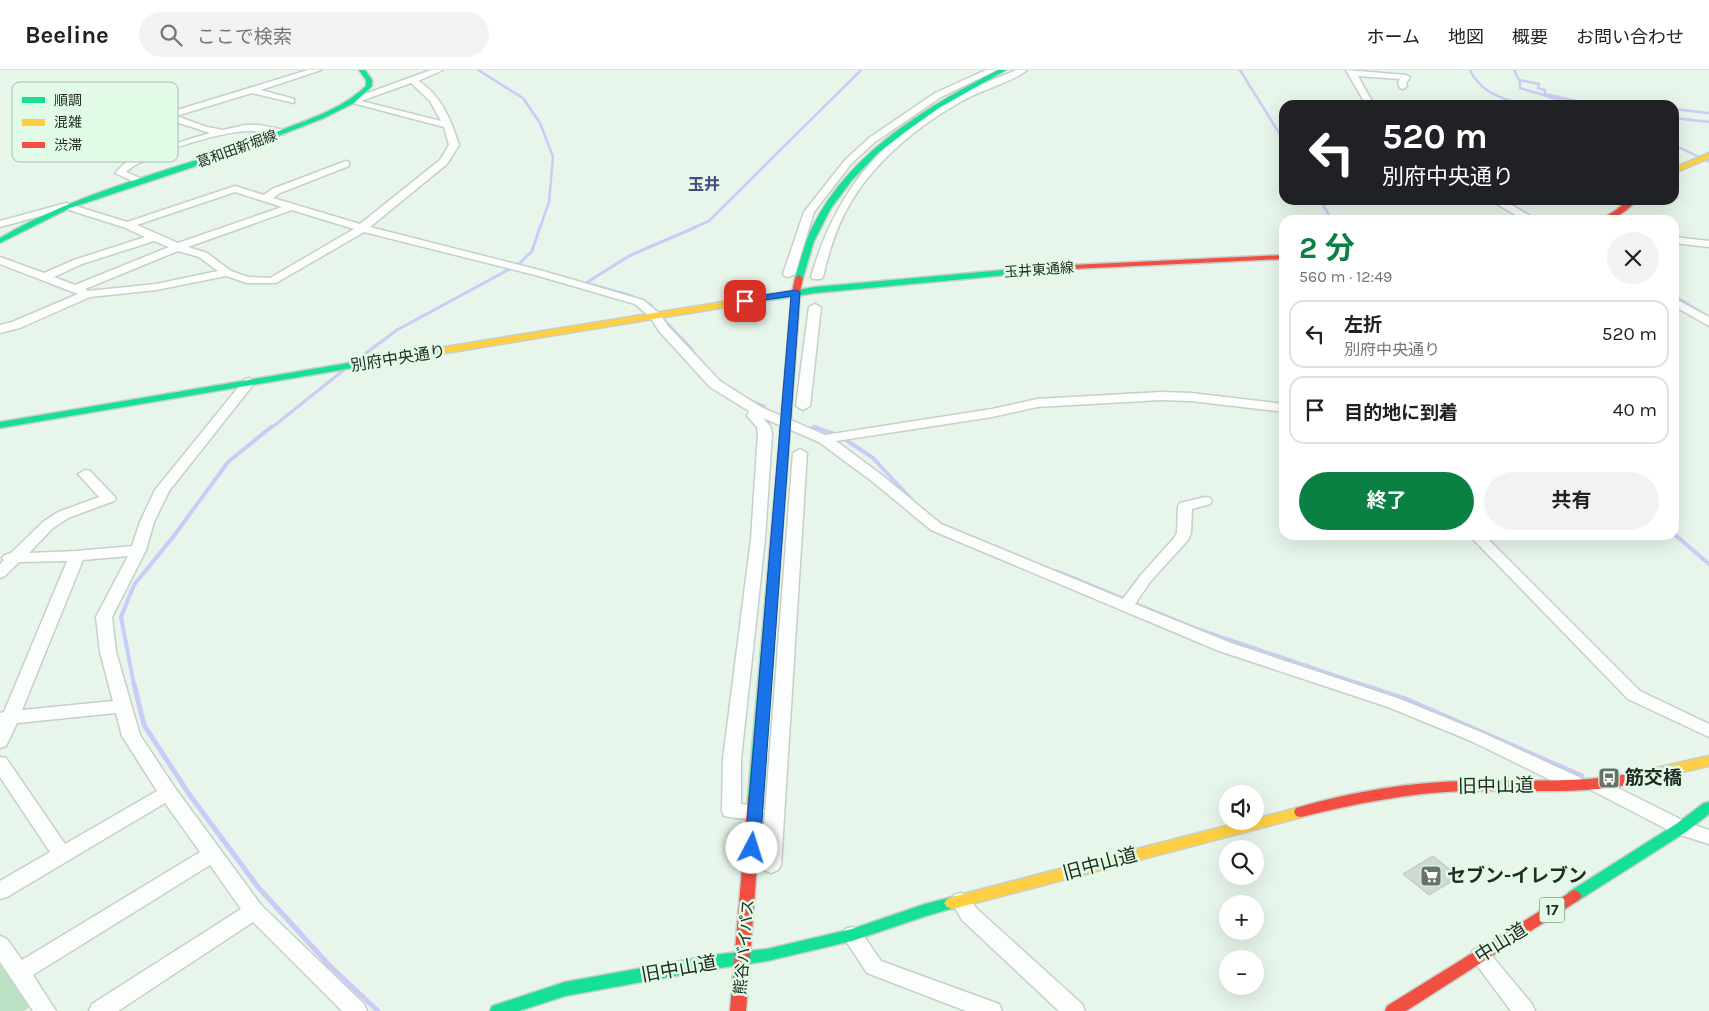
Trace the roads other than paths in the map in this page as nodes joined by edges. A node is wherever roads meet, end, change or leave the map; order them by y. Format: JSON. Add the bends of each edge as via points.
{"nodes":[{"id":1,"x":317,"y":70,"type":"edge"},
{"id":2,"x":362,"y":70,"type":"edge"},
{"id":3,"x":439,"y":70,"type":"edge"},
{"id":4,"x":993,"y":70,"type":"edge"},
{"id":5,"x":1004,"y":70,"type":"edge"},
{"id":6,"x":1012,"y":70,"type":"edge"},
{"id":7,"x":1023,"y":70,"type":"edge"},
{"id":8,"x":1353,"y":72,"type":"edge"},
{"id":9,"x":1396,"y":72,"type":"edge"},
{"id":10,"x":411,"y":80,"type":"junction"},
{"id":11,"x":1403,"y":86,"type":"dead end"},
{"id":12,"x":968,"y":88,"type":"junction"},
{"id":13,"x":253,"y":90,"type":"junction"},
{"id":14,"x":1367,"y":100,"type":"edge"},
{"id":15,"x":291,"y":101,"type":"dead end"},
{"id":16,"x":355,"y":101,"type":"junction"},
{"id":17,"x":178,"y":113,"type":"edge"},
{"id":18,"x":178,"y":120,"type":"edge"},
{"id":19,"x":449,"y":126,"type":"junction"},
{"id":20,"x":224,"y":132,"type":"junction"},
{"id":21,"x":282,"y":132,"type":"junction"},
{"id":22,"x":883,"y":143,"type":"junction"},
{"id":23,"x":178,"y":146,"type":"edge"},
{"id":24,"x":1709,"y":155,"type":"edge"},
{"id":25,"x":133,"y":162,"type":"edge"},
{"id":26,"x":346,"y":164,"type":"dead end"},
{"id":27,"x":1679,"y":169,"type":"edge"},
{"id":28,"x":139,"y":181,"type":"junction"},
{"id":29,"x":265,"y":199,"type":"junction"},
{"id":30,"x":817,"y":199,"type":"junction"},
{"id":31,"x":833,"y":200,"type":"junction"},
{"id":32,"x":846,"y":202,"type":"junction"},
{"id":33,"x":1504,"y":205,"type":"edge"},
{"id":34,"x":1627,"y":205,"type":"edge"},
{"id":35,"x":66,"y":206,"type":"junction"},
{"id":36,"x":290,"y":207,"type":"junction"},
{"id":37,"x":1523,"y":215,"type":"edge"},
{"id":38,"x":1613,"y":215,"type":"edge"},
{"id":39,"x":0,"y":224,"type":"edge"},
{"id":40,"x":127,"y":225,"type":"junction"},
{"id":41,"x":362,"y":228,"type":"junction"},
{"id":42,"x":154,"y":236,"type":"junction"},
{"id":43,"x":0,"y":240,"type":"edge"},
{"id":44,"x":1679,"y":241,"type":"edge"},
{"id":45,"x":1709,"y":244,"type":"edge"},
{"id":46,"x":178,"y":247,"type":"junction"},
{"id":47,"x":1279,"y":257,"type":"edge"},
{"id":48,"x":0,"y":260,"type":"edge"},
{"id":49,"x":227,"y":273,"type":"junction"},
{"id":50,"x":789,"y":274,"type":"dead end"},
{"id":51,"x":817,"y":276,"type":"dead end"},
{"id":52,"x":45,"y":277,"type":"junction"},
{"id":53,"x":74,"y":289,"type":"junction"},
{"id":54,"x":796,"y":292,"type":"junction"},
{"id":55,"x":88,"y":294,"type":"junction"},
{"id":56,"x":1679,"y":304,"type":"edge"},
{"id":57,"x":815,"y":307,"type":"dead end"},
{"id":58,"x":655,"y":315,"type":"junction"},
{"id":59,"x":1709,"y":322,"type":"edge"},
{"id":60,"x":0,"y":329,"type":"edge"},
{"id":61,"x":776,"y":374,"type":"dead end"},
{"id":62,"x":790,"y":374,"type":"junction"},
{"id":63,"x":808,"y":376,"type":"junction"},
{"id":64,"x":248,"y":382,"type":"junction"},
{"id":65,"x":803,"y":406,"type":"dead end"},
{"id":66,"x":1279,"y":407,"type":"edge"},
{"id":67,"x":756,"y":410,"type":"junction"},
{"id":68,"x":786,"y":424,"type":"junction"},
{"id":69,"x":0,"y":425,"type":"edge"},
{"id":70,"x":824,"y":439,"type":"junction"},
{"id":71,"x":800,"y":453,"type":"dead end"},
{"id":72,"x":85,"y":474,"type":"dead end"},
{"id":73,"x":1205,"y":501,"type":"dead end"},
{"id":74,"x":787,"y":509,"type":"junction"},
{"id":75,"x":1481,"y":540,"type":"edge"},
{"id":76,"x":138,"y":550,"type":"junction"},
{"id":77,"x":77,"y":556,"type":"junction"},
{"id":78,"x":6,"y":559,"type":"edge"},
{"id":79,"x":0,"y":573,"type":"edge"},
{"id":80,"x":1126,"y":605,"type":"junction"},
{"id":81,"x":122,"y":706,"type":"junction"},
{"id":82,"x":5,"y":718,"type":"edge"},
{"id":83,"x":1709,"y":731,"type":"edge"},
{"id":84,"x":0,"y":742,"type":"edge"},
{"id":85,"x":760,"y":752,"type":"junction"},
{"id":86,"x":779,"y":752,"type":"junction"},
{"id":87,"x":1709,"y":761,"type":"edge"},
{"id":88,"x":0,"y":763,"type":"edge"},
{"id":89,"x":1598,"y":784,"type":"junction"},
{"id":90,"x":1580,"y":786,"type":"junction"},
{"id":91,"x":168,"y":793,"type":"junction"},
{"id":92,"x":1709,"y":807,"type":"edge"},
{"id":93,"x":756,"y":811,"type":"junction"},
{"id":94,"x":1681,"y":828,"type":"junction"},
{"id":95,"x":1709,"y":837,"type":"edge"},
{"id":96,"x":62,"y":854,"type":"junction"},
{"id":97,"x":212,"y":854,"type":"junction"},
{"id":98,"x":771,"y":865,"type":"dead end"},
{"id":99,"x":0,"y":891,"type":"edge"},
{"id":100,"x":961,"y":901,"type":"junction"},
{"id":101,"x":254,"y":911,"type":"junction"},
{"id":102,"x":852,"y":935,"type":"junction"},
{"id":103,"x":0,"y":945,"type":"edge"},
{"id":104,"x":1480,"y":956,"type":"junction"},
{"id":105,"x":743,"y":958,"type":"junction"},
{"id":106,"x":19,"y":973,"type":"junction"},
{"id":107,"x":45,"y":1011,"type":"edge"},
{"id":108,"x":100,"y":1011,"type":"edge"},
{"id":109,"x":356,"y":1011,"type":"edge"},
{"id":110,"x":498,"y":1011,"type":"edge"},
{"id":111,"x":738,"y":1011,"type":"edge"},
{"id":112,"x":991,"y":1011,"type":"edge"},
{"id":113,"x":1074,"y":1011,"type":"edge"},
{"id":114,"x":1393,"y":1011,"type":"edge"},
{"id":115,"x":1524,"y":1011,"type":"edge"}],
"edges":[{"from":1,"to":13,"type":"street"},
{"from":2,"to":16,"type":"main road","via":[[369,86]]},
{"from":3,"to":10,"type":"street"},
{"from":4,"to":22,"type":"street","via":[[938,95]]},
{"from":5,"to":12,"type":"main road"},
{"from":6,"to":12,"type":"main road"},
{"from":7,"to":22,"type":"street","via":[[952,103],[918,126]]},
{"from":8,"to":9,"type":"street"},
{"from":8,"to":14,"type":"street"},
{"from":9,"to":11,"type":"street","via":[[1406,77]]},
{"from":10,"to":16,"type":"street"},
{"from":10,"to":19,"type":"street","via":[[428,95]]},
{"from":12,"to":22,"type":"main road","name":"熊谷バイパス","via":[[937,104]]},
{"from":13,"to":15,"type":"street"},
{"from":13,"to":17,"type":"street"},
{"from":16,"to":19,"type":"street"},
{"from":16,"to":21,"type":"main road","name":"葛和田新堀線"},
{"from":18,"to":20,"type":"street","via":[[206,130]]},
{"from":19,"to":41,"type":"street","via":[[454,145],[444,162]]},
{"from":20,"to":21,"type":"street","via":[[245,128]]},
{"from":20,"to":23,"type":"street"},
{"from":21,"to":28,"type":"main road","name":"葛和田新堀線","via":[[206,161]]},
{"from":22,"to":30,"type":"street","via":[[848,162]]},
{"from":22,"to":31,"type":"main road","name":"熊谷バイパス","via":[[850,176]]},
{"from":22,"to":32,"type":"street","via":[[869,173]]},
{"from":24,"to":27,"type":"main road"},
{"from":25,"to":28,"type":"street","via":[[124,166],[120,173]]},
{"from":26,"to":29,"type":"street","via":[[276,191]]},
{"from":28,"to":35,"type":"main road","name":"葛和田新堀線"},
{"from":29,"to":36,"type":"street"},
{"from":29,"to":40,"type":"street","via":[[235,189]]},
{"from":30,"to":31,"type":"street"},
{"from":30,"to":50,"type":"street","via":[[809,212]]},
{"from":31,"to":32,"type":"street"},
{"from":31,"to":54,"type":"main road","name":"熊谷バイパス","via":[[806,252]]},
{"from":32,"to":51,"type":"street","via":[[828,241]]},
{"from":33,"to":37,"type":"street"},
{"from":34,"to":38,"type":"main road"},
{"from":35,"to":39,"type":"street"},
{"from":35,"to":40,"type":"street"},
{"from":35,"to":43,"type":"main road","name":"葛和田新堀線"},
{"from":36,"to":41,"type":"street"},
{"from":36,"to":46,"type":"street"},
{"from":40,"to":42,"type":"street"},
{"from":41,"to":49,"type":"street","via":[[272,280],[248,280]]},
{"from":41,"to":58,"type":"street","via":[[638,302]]},
{"from":42,"to":46,"type":"street"},
{"from":42,"to":52,"type":"street"},
{"from":44,"to":45,"type":"street"},
{"from":46,"to":49,"type":"street","via":[[203,255]]},
{"from":46,"to":53,"type":"street"},
{"from":47,"to":54,"type":"main road","name":"玉井東通線","via":[[1016,271]]},
{"from":48,"to":52,"type":"street"},
{"from":49,"to":55,"type":"street","via":[[156,288]]},
{"from":52,"to":53,"type":"street"},
{"from":53,"to":55,"type":"street"},
{"from":54,"to":58,"type":"main road","name":"別府中央通り"},
{"from":54,"to":62,"type":"main road","name":"熊谷バイパス"},
{"from":55,"to":60,"type":"street"},
{"from":56,"to":59,"type":"street"},
{"from":57,"to":63,"type":"street"},
{"from":58,"to":64,"type":"main road","name":"別府中央通り"},
{"from":58,"to":67,"type":"street","via":[[715,384]]},
{"from":61,"to":62,"type":"street"},
{"from":62,"to":63,"type":"street"},
{"from":62,"to":68,"type":"main road","name":"熊谷バイパス"},
{"from":63,"to":65,"type":"street"},
{"from":64,"to":69,"type":"main road","name":"別府中央通り"},
{"from":64,"to":76,"type":"street","via":[[162,490]]},
{"from":66,"to":70,"type":"street","via":[[1191,397],[1037,403]]},
{"from":67,"to":68,"type":"street"},
{"from":67,"to":93,"type":"street","via":[[754,416],[765,433],[758,539],[732,758],[731,811]]},
{"from":68,"to":70,"type":"street"},
{"from":68,"to":74,"type":"main road","name":"熊谷バイパス"},
{"from":70,"to":80,"type":"street","via":[[936,526]]},
{"from":71,"to":74,"type":"street"},
{"from":72,"to":78,"type":"street","via":[[109,498],[63,515]]},
{"from":73,"to":80,"type":"street","via":[[1185,506],[1181,540]]},
{"from":74,"to":85,"type":"main road","name":"熊谷バイパス"},
{"from":74,"to":86,"type":"street"},
{"from":75,"to":83,"type":"street","via":[[1634,695]]},
{"from":76,"to":77,"type":"street"},
{"from":76,"to":81,"type":"street","via":[[104,617],[108,652]]},
{"from":77,"to":78,"type":"street"},
{"from":77,"to":82,"type":"street"},
{"from":78,"to":79,"type":"street"},
{"from":80,"to":90,"type":"street","via":[[1225,646],[1394,703],[1477,737]]},
{"from":81,"to":82,"type":"street"},
{"from":81,"to":91,"type":"street","via":[[131,736]]},
{"from":82,"to":84,"type":"street"},
{"from":85,"to":86,"type":"street"},
{"from":85,"to":93,"type":"main road","name":"熊谷バイパス"},
{"from":86,"to":98,"type":"street"},
{"from":87,"to":89,"type":"main road","name":"旧中山道"},
{"from":88,"to":96,"type":"street"},
{"from":89,"to":90,"type":"main road","name":"旧中山道"},
{"from":89,"to":94,"type":"street"},
{"from":90,"to":100,"type":"main road","name":"旧中山道","via":[[1461,786],[1338,802]]},
{"from":91,"to":96,"type":"street"},
{"from":91,"to":97,"type":"street"},
{"from":92,"to":94,"type":"main road","name":"中山道","number":"17"},
{"from":93,"to":105,"type":"main road","name":"熊谷バイパス"},
{"from":94,"to":95,"type":"street"},
{"from":94,"to":104,"type":"main road","name":"中山道","number":"17"},
{"from":96,"to":99,"type":"street"},
{"from":97,"to":101,"type":"street"},
{"from":97,"to":106,"type":"street"},
{"from":100,"to":102,"type":"main road","name":"旧中山道"},
{"from":100,"to":113,"type":"street","via":[[989,934]]},
{"from":101,"to":108,"type":"street"},
{"from":101,"to":109,"type":"street"},
{"from":102,"to":105,"type":"main road","name":"旧中山道"},
{"from":102,"to":112,"type":"street","via":[[874,967]]},
{"from":103,"to":106,"type":"street"},
{"from":104,"to":114,"type":"main road","name":"中山道","number":"17"},
{"from":104,"to":115,"type":"street"},
{"from":105,"to":110,"type":"main road","name":"旧中山道","via":[[566,989]]},
{"from":105,"to":111,"type":"main road","name":"熊谷バイパス"},
{"from":106,"to":107,"type":"street"}]}
